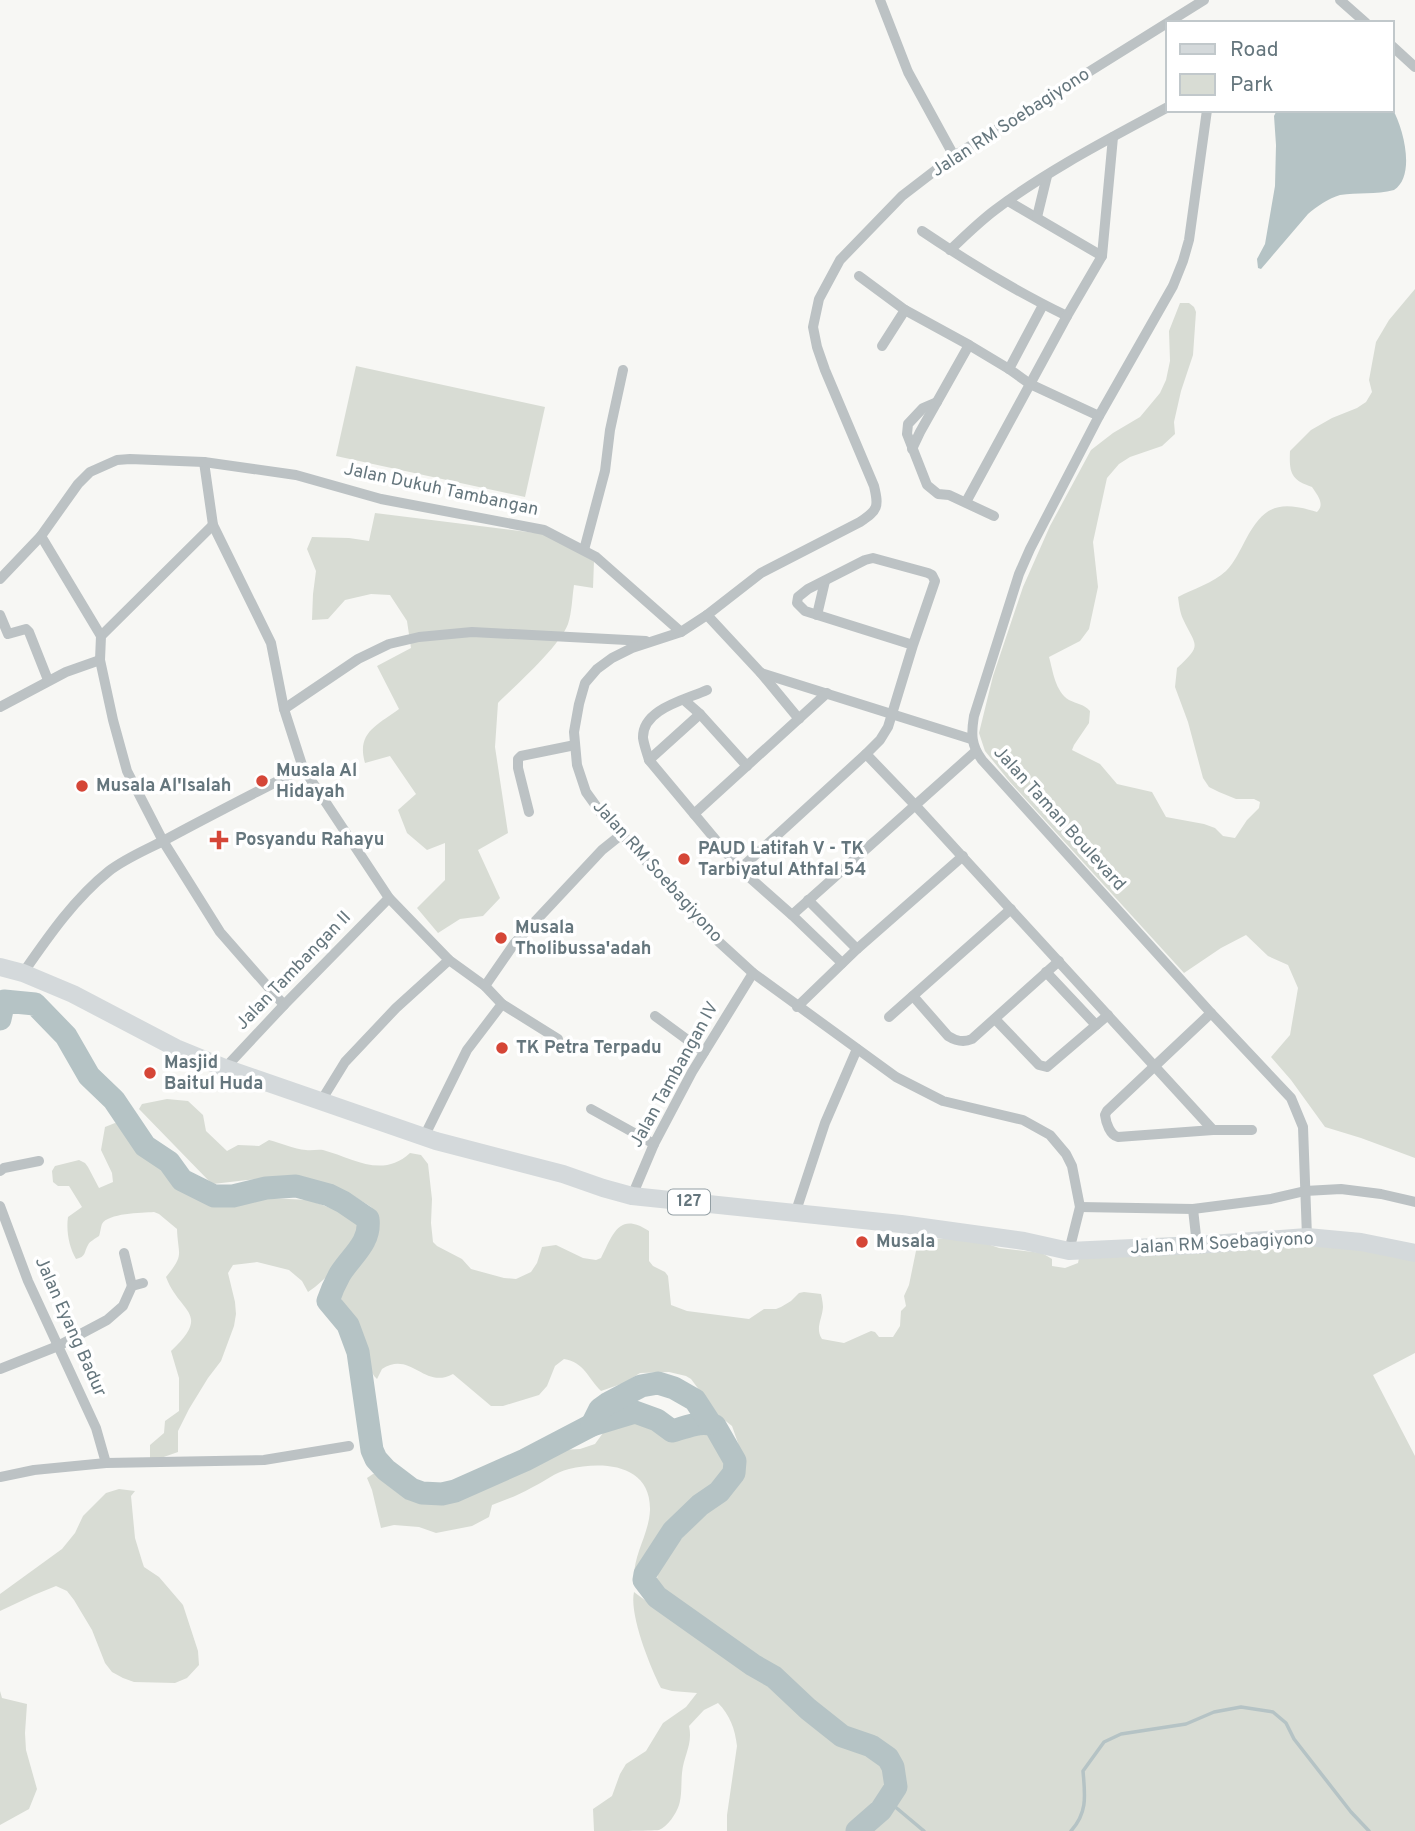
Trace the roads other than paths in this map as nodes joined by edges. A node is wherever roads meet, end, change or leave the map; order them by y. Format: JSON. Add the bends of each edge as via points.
{"nodes":[{"id":1,"x":880,"y":0,"type":"edge"},
{"id":2,"x":1204,"y":0,"type":"edge"},
{"id":3,"x":1340,"y":0,"type":"edge"},
{"id":4,"x":1185,"y":18,"type":"edge"},
{"id":5,"x":1364,"y":21,"type":"edge"},
{"id":6,"x":1166,"y":29,"type":"edge"},
{"id":7,"x":1394,"y":49,"type":"edge"},
{"id":8,"x":1415,"y":67,"type":"edge"},
{"id":9,"x":1166,"y":108,"type":"edge"},
{"id":10,"x":1207,"y":112,"type":"edge"},
{"id":11,"x":1112,"y":137,"type":"junction"},
{"id":12,"x":954,"y":156,"type":"junction"},
{"id":13,"x":1047,"y":176,"type":"junction"},
{"id":14,"x":1008,"y":201,"type":"junction"},
{"id":15,"x":1037,"y":217,"type":"junction"},
{"id":16,"x":922,"y":232,"type":"dead end"},
{"id":17,"x":950,"y":250,"type":"junction"},
{"id":18,"x":1102,"y":256,"type":"junction"},
{"id":19,"x":859,"y":276,"type":"dead end"},
{"id":20,"x":1043,"y":304,"type":"junction"},
{"id":21,"x":905,"y":310,"type":"junction"},
{"id":22,"x":1067,"y":316,"type":"junction"},
{"id":23,"x":969,"y":345,"type":"junction"},
{"id":24,"x":882,"y":346,"type":"dead end"},
{"id":25,"x":1009,"y":369,"type":"junction"},
{"id":26,"x":623,"y":370,"type":"dead end"},
{"id":27,"x":1030,"y":384,"type":"junction"},
{"id":28,"x":1099,"y":416,"type":"junction"},
{"id":29,"x":204,"y":462,"type":"junction"},
{"id":30,"x":966,"y":502,"type":"junction"},
{"id":31,"x":994,"y":516,"type":"dead end"},
{"id":32,"x":213,"y":525,"type":"junction"},
{"id":33,"x":41,"y":536,"type":"junction"},
{"id":34,"x":584,"y":550,"type":"junction"},
{"id":35,"x":0,"y":579,"type":"edge"},
{"id":36,"x":825,"y":581,"type":"junction"},
{"id":37,"x":0,"y":615,"type":"edge"},
{"id":38,"x":707,"y":615,"type":"junction"},
{"id":39,"x":817,"y":615,"type":"junction"},
{"id":40,"x":681,"y":632,"type":"junction"},
{"id":41,"x":4,"y":635,"type":"edge"},
{"id":42,"x":101,"y":636,"type":"junction"},
{"id":43,"x":656,"y":642,"type":"junction"},
{"id":44,"x":913,"y":645,"type":"junction"},
{"id":45,"x":100,"y":660,"type":"junction"},
{"id":46,"x":761,"y":673,"type":"junction"},
{"id":47,"x":48,"y":680,"type":"junction"},
{"id":48,"x":707,"y":690,"type":"dead end"},
{"id":49,"x":827,"y":693,"type":"junction"},
{"id":50,"x":684,"y":700,"type":"junction"},
{"id":51,"x":0,"y":707,"type":"edge"},
{"id":52,"x":284,"y":709,"type":"junction"},
{"id":53,"x":892,"y":713,"type":"junction"},
{"id":54,"x":700,"y":714,"type":"junction"},
{"id":55,"x":799,"y":719,"type":"junction"},
{"id":56,"x":971,"y":739,"type":"junction"},
{"id":57,"x":575,"y":745,"type":"junction"},
{"id":58,"x":975,"y":751,"type":"junction"},
{"id":59,"x":866,"y":754,"type":"junction"},
{"id":60,"x":649,"y":760,"type":"junction"},
{"id":61,"x":747,"y":766,"type":"junction"},
{"id":62,"x":303,"y":768,"type":"junction"},
{"id":63,"x":915,"y":805,"type":"junction"},
{"id":64,"x":529,"y":812,"type":"dead end"},
{"id":65,"x":694,"y":814,"type":"junction"},
{"id":66,"x":622,"y":834,"type":"junction"},
{"id":67,"x":163,"y":841,"type":"junction"},
{"id":68,"x":962,"y":856,"type":"junction"},
{"id":69,"x":740,"y":869,"type":"junction"},
{"id":70,"x":389,"y":898,"type":"junction"},
{"id":71,"x":808,"y":900,"type":"junction"},
{"id":72,"x":1011,"y":909,"type":"junction"},
{"id":73,"x":792,"y":915,"type":"junction"},
{"id":74,"x":858,"y":949,"type":"junction"},
{"id":75,"x":449,"y":960,"type":"junction"},
{"id":76,"x":1059,"y":961,"type":"junction"},
{"id":77,"x":842,"y":963,"type":"junction"},
{"id":78,"x":0,"y":967,"type":"edge"},
{"id":79,"x":1046,"y":972,"type":"junction"},
{"id":80,"x":23,"y":973,"type":"junction"},
{"id":81,"x":753,"y":973,"type":"junction"},
{"id":82,"x":485,"y":986,"type":"junction"},
{"id":83,"x":913,"y":996,"type":"junction"},
{"id":84,"x":502,"y":1004,"type":"junction"},
{"id":85,"x":284,"y":1005,"type":"junction"},
{"id":86,"x":797,"y":1006,"type":"junction"},
{"id":87,"x":1211,"y":1013,"type":"junction"},
{"id":88,"x":1108,"y":1014,"type":"junction"},
{"id":89,"x":655,"y":1016,"type":"dead end"},
{"id":90,"x":889,"y":1017,"type":"dead end"},
{"id":91,"x":995,"y":1019,"type":"junction"},
{"id":92,"x":1096,"y":1025,"type":"junction"},
{"id":93,"x":558,"y":1039,"type":"dead end"},
{"id":94,"x":857,"y":1049,"type":"junction"},
{"id":95,"x":704,"y":1052,"type":"junction"},
{"id":96,"x":1155,"y":1066,"type":"junction"},
{"id":97,"x":225,"y":1068,"type":"junction"},
{"id":98,"x":321,"y":1101,"type":"junction"},
{"id":99,"x":592,"y":1109,"type":"dead end"},
{"id":100,"x":1213,"y":1130,"type":"junction"},
{"id":101,"x":1252,"y":1130,"type":"dead end"},
{"id":102,"x":424,"y":1137,"type":"junction"},
{"id":103,"x":654,"y":1144,"type":"junction"},
{"id":104,"x":39,"y":1161,"type":"dead end"},
{"id":105,"x":1,"y":1167,"type":"edge"},
{"id":106,"x":1306,"y":1191,"type":"junction"},
{"id":107,"x":632,"y":1196,"type":"junction"},
{"id":108,"x":1415,"y":1202,"type":"edge"},
{"id":109,"x":0,"y":1206,"type":"edge"},
{"id":110,"x":1080,"y":1207,"type":"junction"},
{"id":111,"x":1193,"y":1209,"type":"junction"},
{"id":112,"x":795,"y":1214,"type":"junction"},
{"id":113,"x":1307,"y":1237,"type":"junction"},
{"id":114,"x":1196,"y":1245,"type":"junction"},
{"id":115,"x":1069,"y":1251,"type":"junction"},
{"id":116,"x":1415,"y":1252,"type":"edge"},
{"id":117,"x":124,"y":1254,"type":"dead end"},
{"id":118,"x":58,"y":1346,"type":"junction"},
{"id":119,"x":0,"y":1369,"type":"edge"},
{"id":120,"x":349,"y":1446,"type":"dead end"},
{"id":121,"x":106,"y":1463,"type":"junction"},
{"id":122,"x":0,"y":1477,"type":"edge"}],
"edges":[{"from":1,"to":12,"type":"street","via":[[908,72]]},
{"from":2,"to":4,"type":"street","name":"Jalan RM Soebagiyono"},
{"from":3,"to":5,"type":"street"},
{"from":6,"to":12,"type":"street","name":"Jalan RM Soebagiyono"},
{"from":7,"to":8,"type":"street"},
{"from":9,"to":11,"type":"street"},
{"from":10,"to":28,"type":"street","name":"Jalan Taman Boulevard","via":[[1183,261]]},
{"from":11,"to":13,"type":"street"},
{"from":11,"to":18,"type":"street"},
{"from":12,"to":38,"type":"street","name":"Jalan RM Soebagiyono","via":[[902,196],[847,252],[815,312],[817,347],[874,486],[877,507],[860,522],[761,573]]},
{"from":13,"to":14,"type":"street"},
{"from":13,"to":15,"type":"street"},
{"from":14,"to":15,"type":"street"},
{"from":14,"to":17,"type":"street"},
{"from":15,"to":18,"type":"street"},
{"from":16,"to":17,"type":"street"},
{"from":17,"to":20,"type":"street"},
{"from":18,"to":22,"type":"street"},
{"from":19,"to":21,"type":"street"},
{"from":20,"to":22,"type":"street"},
{"from":20,"to":25,"type":"street"},
{"from":21,"to":23,"type":"street"},
{"from":21,"to":24,"type":"street"},
{"from":22,"to":27,"type":"street"},
{"from":23,"to":25,"type":"street"},
{"from":23,"to":30,"type":"street","via":[[912,449],[927,485],[938,494]]},
{"from":25,"to":27,"type":"street"},
{"from":26,"to":34,"type":"street","via":[[605,471]]},
{"from":27,"to":28,"type":"street"},
{"from":27,"to":30,"type":"street"},
{"from":28,"to":56,"type":"street","name":"Jalan Taman Boulevard","via":[[1019,574],[974,716]]},
{"from":29,"to":32,"type":"street"},
{"from":29,"to":33,"type":"street","name":"Jalan Dukuh Tambangan","via":[[130,459],[100,466],[78,484]]},
{"from":29,"to":34,"type":"street","name":"Jalan Dukuh Tambangan","via":[[296,475],[381,499],[544,530]]},
{"from":30,"to":31,"type":"street"},
{"from":32,"to":42,"type":"street"},
{"from":32,"to":52,"type":"street","via":[[271,643]]},
{"from":33,"to":35,"type":"street","name":"Jalan Dukuh Tambangan"},
{"from":33,"to":42,"type":"street"},
{"from":34,"to":40,"type":"street","name":"Jalan Dukuh Tambangan"},
{"from":36,"to":39,"type":"street"},
{"from":36,"to":39,"type":"street","via":[[796,600],[798,606]]},
{"from":36,"to":44,"type":"street","via":[[873,558],[928,573],[935,585]]},
{"from":37,"to":41,"type":"street"},
{"from":38,"to":40,"type":"street","name":"Jalan RM Soebagiyono"},
{"from":38,"to":46,"type":"street"},
{"from":39,"to":44,"type":"street"},
{"from":40,"to":43,"type":"street","name":"Jalan RM Soebagiyono"},
{"from":41,"to":47,"type":"street","via":[[29,632]]},
{"from":42,"to":45,"type":"street"},
{"from":43,"to":52,"type":"street","via":[[472,632],[419,637],[389,644],[358,659]]},
{"from":43,"to":57,"type":"street","name":"Jalan RM Soebagiyono","via":[[612,658],[585,683]]},
{"from":44,"to":53,"type":"street"},
{"from":45,"to":47,"type":"street"},
{"from":45,"to":67,"type":"street","via":[[127,771]]},
{"from":46,"to":49,"type":"street"},
{"from":46,"to":55,"type":"street"},
{"from":47,"to":51,"type":"street"},
{"from":48,"to":50,"type":"street"},
{"from":49,"to":53,"type":"street"},
{"from":49,"to":55,"type":"street"},
{"from":50,"to":54,"type":"street"},
{"from":50,"to":60,"type":"street","via":[[646,722],[643,740]]},
{"from":52,"to":62,"type":"street"},
{"from":53,"to":56,"type":"street"},
{"from":53,"to":59,"type":"street","via":[[885,734]]},
{"from":54,"to":60,"type":"street"},
{"from":54,"to":61,"type":"street"},
{"from":55,"to":61,"type":"street"},
{"from":56,"to":58,"type":"street","name":"Jalan Taman Boulevard"},
{"from":57,"to":64,"type":"street","via":[[518,759]]},
{"from":57,"to":66,"type":"street","name":"Jalan RM Soebagiyono","via":[[586,792]]},
{"from":58,"to":63,"type":"street"},
{"from":58,"to":87,"type":"street","name":"Jalan Taman Boulevard"},
{"from":59,"to":63,"type":"street"},
{"from":59,"to":69,"type":"street"},
{"from":60,"to":65,"type":"street"},
{"from":61,"to":65,"type":"street"},
{"from":62,"to":67,"type":"street"},
{"from":62,"to":70,"type":"street"},
{"from":63,"to":68,"type":"street"},
{"from":63,"to":71,"type":"street"},
{"from":65,"to":69,"type":"street"},
{"from":66,"to":81,"type":"street","name":"Jalan RM Soebagiyono","via":[[707,931]]},
{"from":66,"to":82,"type":"street","via":[[514,944]]},
{"from":67,"to":80,"type":"street","via":[[109,872],[82,896]]},
{"from":67,"to":85,"type":"street","via":[[220,932]]},
{"from":68,"to":72,"type":"street"},
{"from":68,"to":74,"type":"street"},
{"from":69,"to":73,"type":"street"},
{"from":70,"to":75,"type":"street"},
{"from":70,"to":85,"type":"street","name":"Jalan Tambangan II"},
{"from":71,"to":73,"type":"street"},
{"from":71,"to":74,"type":"street"},
{"from":72,"to":76,"type":"street"},
{"from":72,"to":83,"type":"street"},
{"from":73,"to":77,"type":"street"},
{"from":74,"to":77,"type":"street"},
{"from":75,"to":82,"type":"street"},
{"from":75,"to":98,"type":"street","via":[[345,1062]]},
{"from":76,"to":79,"type":"street"},
{"from":76,"to":88,"type":"street"},
{"from":77,"to":86,"type":"street"},
{"from":78,"to":80,"type":"main road","name":"Jalan RM Soebagiyono","number":"127"},
{"from":79,"to":91,"type":"street"},
{"from":79,"to":92,"type":"street"},
{"from":80,"to":97,"type":"main road","name":"Jalan RM Soebagiyono","number":"127"},
{"from":81,"to":86,"type":"street","name":"Jalan RM Soebagiyono"},
{"from":81,"to":95,"type":"street","name":"Jalan Tambangan IV"},
{"from":82,"to":84,"type":"street"},
{"from":83,"to":90,"type":"street"},
{"from":83,"to":91,"type":"street","via":[[954,1040],[972,1039]]},
{"from":84,"to":93,"type":"street"},
{"from":84,"to":102,"type":"street","via":[[467,1050]]},
{"from":85,"to":97,"type":"street","name":"Jalan Tambangan II"},
{"from":86,"to":94,"type":"street","name":"Jalan RM Soebagiyono"},
{"from":87,"to":96,"type":"street"},
{"from":87,"to":106,"type":"street","name":"Jalan Taman Boulevard","via":[[1291,1098],[1303,1127]]},
{"from":88,"to":92,"type":"street"},
{"from":88,"to":96,"type":"street"},
{"from":89,"to":95,"type":"street"},
{"from":91,"to":92,"type":"street","via":[[1043,1068]]},
{"from":94,"to":110,"type":"street","name":"Jalan RM Soebagiyono","via":[[896,1077],[943,1101],[1023,1120],[1050,1135],[1072,1166]]},
{"from":94,"to":112,"type":"street","via":[[825,1122]]},
{"from":95,"to":103,"type":"street","name":"Jalan Tambangan IV"},
{"from":96,"to":100,"type":"street"},
{"from":96,"to":100,"type":"street","via":[[1105,1115],[1114,1136]]},
{"from":97,"to":98,"type":"main road","name":"Jalan RM Soebagiyono","number":"127"},
{"from":98,"to":102,"type":"main road","name":"Jalan RM Soebagiyono","number":"127"},
{"from":99,"to":103,"type":"street"},
{"from":100,"to":101,"type":"street"},
{"from":102,"to":107,"type":"main road","name":"Jalan RM Soebagiyono","number":"127"},
{"from":103,"to":107,"type":"street","name":"Jalan Tambangan IV"},
{"from":104,"to":105,"type":"street"},
{"from":106,"to":108,"type":"street","via":[[1341,1189]]},
{"from":106,"to":111,"type":"street"},
{"from":106,"to":113,"type":"street","name":"Jalan Taman Boulevard"},
{"from":107,"to":112,"type":"main road","name":"Jalan RM Soebagiyono","number":"127"},
{"from":109,"to":118,"type":"street","name":"Jalan Eyang Badur"},
{"from":110,"to":111,"type":"street"},
{"from":110,"to":115,"type":"street","name":"Jalan RM Soebagiyono"},
{"from":111,"to":114,"type":"street"},
{"from":112,"to":115,"type":"main road","name":"Jalan RM Soebagiyono","number":"127","via":[[901,1224]]},
{"from":113,"to":114,"type":"main road","name":"Jalan RM Soebagiyono","number":"127"},
{"from":113,"to":116,"type":"main road","name":"Jalan RM Soebagiyono","number":"127"},
{"from":114,"to":115,"type":"main road","name":"Jalan RM Soebagiyono","number":"127"},
{"from":117,"to":118,"type":"street","via":[[137,1285],[124,1306]]},
{"from":118,"to":119,"type":"street"},
{"from":118,"to":121,"type":"street","name":"Jalan Eyang Badur","via":[[96,1428]]},
{"from":120,"to":121,"type":"street","via":[[264,1460]]},
{"from":121,"to":122,"type":"street"}]}
